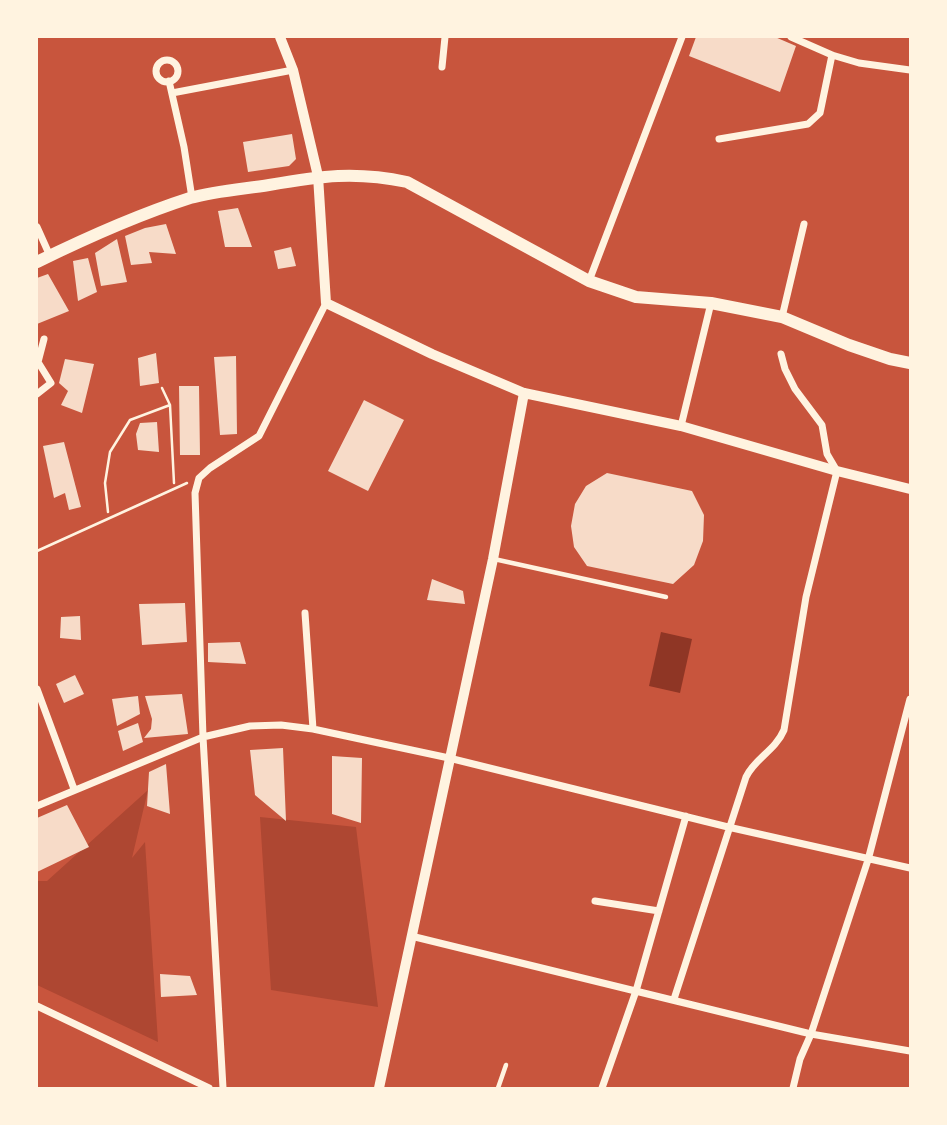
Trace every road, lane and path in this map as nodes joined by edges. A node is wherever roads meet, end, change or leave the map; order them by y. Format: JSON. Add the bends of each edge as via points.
{"nodes":[{"id":1,"x":280,"y":37,"type":"edge"},
{"id":2,"x":446,"y":37,"type":"edge"},
{"id":3,"x":682,"y":37,"type":"edge"},
{"id":4,"x":791,"y":37,"type":"edge"},
{"id":5,"x":832,"y":55,"type":"junction"},
{"id":6,"x":442,"y":67,"type":"dead end"},
{"id":7,"x":293,"y":70,"type":"junction"},
{"id":8,"x":910,"y":71,"type":"edge"},
{"id":9,"x":169,"y":81,"type":"dead end"},
{"id":10,"x":172,"y":93,"type":"junction"},
{"id":11,"x":719,"y":139,"type":"dead end"},
{"id":12,"x":318,"y":176,"type":"junction"},
{"id":13,"x":192,"y":198,"type":"junction"},
{"id":14,"x":804,"y":224,"type":"dead end"},
{"id":15,"x":37,"y":227,"type":"edge"},
{"id":16,"x":50,"y":256,"type":"junction"},
{"id":17,"x":37,"y":262,"type":"edge"},
{"id":18,"x":589,"y":281,"type":"junction"},
{"id":19,"x":326,"y":303,"type":"junction"},
{"id":20,"x":711,"y":303,"type":"junction"},
{"id":21,"x":782,"y":317,"type":"junction"},
{"id":22,"x":44,"y":339,"type":"dead end"},
{"id":23,"x":781,"y":354,"type":"dead end"},
{"id":24,"x":910,"y":363,"type":"edge"},
{"id":25,"x":162,"y":388,"type":"dead end"},
{"id":26,"x":524,"y":393,"type":"junction"},
{"id":27,"x":37,"y":394,"type":"edge"},
{"id":28,"x":170,"y":405,"type":"junction"},
{"id":29,"x":681,"y":426,"type":"junction"},
{"id":30,"x":837,"y":471,"type":"junction"},
{"id":31,"x":199,"y":478,"type":"junction"},
{"id":32,"x":174,"y":483,"type":"dead end"},
{"id":33,"x":910,"y":489,"type":"edge"},
{"id":34,"x":108,"y":512,"type":"dead end"},
{"id":35,"x":37,"y":551,"type":"edge"},
{"id":36,"x":494,"y":559,"type":"junction"},
{"id":37,"x":666,"y":597,"type":"dead end"},
{"id":38,"x":305,"y":613,"type":"dead end"},
{"id":39,"x":37,"y":688,"type":"edge"},
{"id":40,"x":910,"y":700,"type":"edge"},
{"id":41,"x":313,"y":729,"type":"junction"},
{"id":42,"x":203,"y":737,"type":"junction"},
{"id":43,"x":449,"y":758,"type":"junction"},
{"id":44,"x":74,"y":789,"type":"junction"},
{"id":45,"x":37,"y":807,"type":"edge"},
{"id":46,"x":686,"y":816,"type":"junction"},
{"id":47,"x":728,"y":827,"type":"junction"},
{"id":48,"x":868,"y":860,"type":"junction"},
{"id":49,"x":910,"y":868,"type":"edge"},
{"id":50,"x":594,"y":901,"type":"dead end"},
{"id":51,"x":659,"y":911,"type":"junction"},
{"id":52,"x":411,"y":936,"type":"junction"},
{"id":53,"x":636,"y":991,"type":"junction"},
{"id":54,"x":674,"y":999,"type":"junction"},
{"id":55,"x":37,"y":1006,"type":"edge"},
{"id":56,"x":811,"y":1034,"type":"junction"},
{"id":57,"x":910,"y":1051,"type":"edge"},
{"id":58,"x":506,"y":1065,"type":"dead end"},
{"id":59,"x":209,"y":1088,"type":"edge"},
{"id":60,"x":223,"y":1088,"type":"edge"},
{"id":61,"x":379,"y":1088,"type":"edge"},
{"id":62,"x":498,"y":1088,"type":"edge"},
{"id":63,"x":602,"y":1088,"type":"edge"},
{"id":64,"x":793,"y":1088,"type":"edge"}],
"edges":[{"from":1,"to":7,"type":"street"},
{"from":2,"to":6,"type":"street"},
{"from":3,"to":18,"type":"street"},
{"from":4,"to":5,"type":"street"},
{"from":5,"to":8,"type":"street"},
{"from":5,"to":11,"type":"street","via":[[820,114],[808,124]]},
{"from":7,"to":10,"type":"street"},
{"from":7,"to":12,"type":"street"},
{"from":9,"to":10,"type":"street"},
{"from":10,"to":13,"type":"street"},
{"from":12,"to":13,"type":"main road"},
{"from":12,"to":18,"type":"main road","via":[[366,175],[407,182]]},
{"from":12,"to":19,"type":"street"},
{"from":13,"to":16,"type":"main road","via":[[101,231]]},
{"from":14,"to":21,"type":"street"},
{"from":15,"to":16,"type":"street"},
{"from":16,"to":17,"type":"main road"},
{"from":18,"to":20,"type":"main road","via":[[636,297]]},
{"from":19,"to":26,"type":"street"},
{"from":19,"to":31,"type":"street","via":[[259,436]]},
{"from":20,"to":21,"type":"main road"},
{"from":20,"to":29,"type":"street"},
{"from":21,"to":24,"type":"main road","via":[[849,345]]},
{"from":22,"to":27,"type":"street","via":[[38,362],[51,383]]},
{"from":23,"to":30,"type":"street","via":[[794,389],[822,425],[827,454]]},
{"from":25,"to":28,"type":"path"},
{"from":26,"to":29,"type":"street"},
{"from":26,"to":36,"type":"street"},
{"from":28,"to":32,"type":"path"},
{"from":28,"to":34,"type":"path","via":[[130,420],[110,452]]},
{"from":29,"to":30,"type":"street"},
{"from":30,"to":33,"type":"street"},
{"from":30,"to":47,"type":"street","via":[[806,597],[784,730],[769,752],[752,764]]},
{"from":31,"to":35,"type":"path"},
{"from":31,"to":42,"type":"street","via":[[195,493]]},
{"from":36,"to":37,"type":"lane"},
{"from":36,"to":43,"type":"street"},
{"from":38,"to":41,"type":"street"},
{"from":39,"to":44,"type":"street"},
{"from":40,"to":48,"type":"street"},
{"from":41,"to":42,"type":"street","via":[[250,726]]},
{"from":41,"to":43,"type":"street"},
{"from":42,"to":44,"type":"street"},
{"from":42,"to":60,"type":"street"},
{"from":43,"to":46,"type":"street"},
{"from":43,"to":52,"type":"street"},
{"from":44,"to":45,"type":"street"},
{"from":46,"to":47,"type":"street"},
{"from":46,"to":51,"type":"street"},
{"from":47,"to":48,"type":"street"},
{"from":47,"to":54,"type":"street"},
{"from":48,"to":49,"type":"street"},
{"from":48,"to":56,"type":"street"},
{"from":50,"to":51,"type":"street"},
{"from":51,"to":53,"type":"street"},
{"from":52,"to":53,"type":"street"},
{"from":52,"to":61,"type":"street"},
{"from":53,"to":54,"type":"street"},
{"from":53,"to":63,"type":"street"},
{"from":54,"to":56,"type":"street"},
{"from":55,"to":59,"type":"street"},
{"from":56,"to":57,"type":"street"},
{"from":56,"to":64,"type":"street"},
{"from":58,"to":62,"type":"lane"}]}
